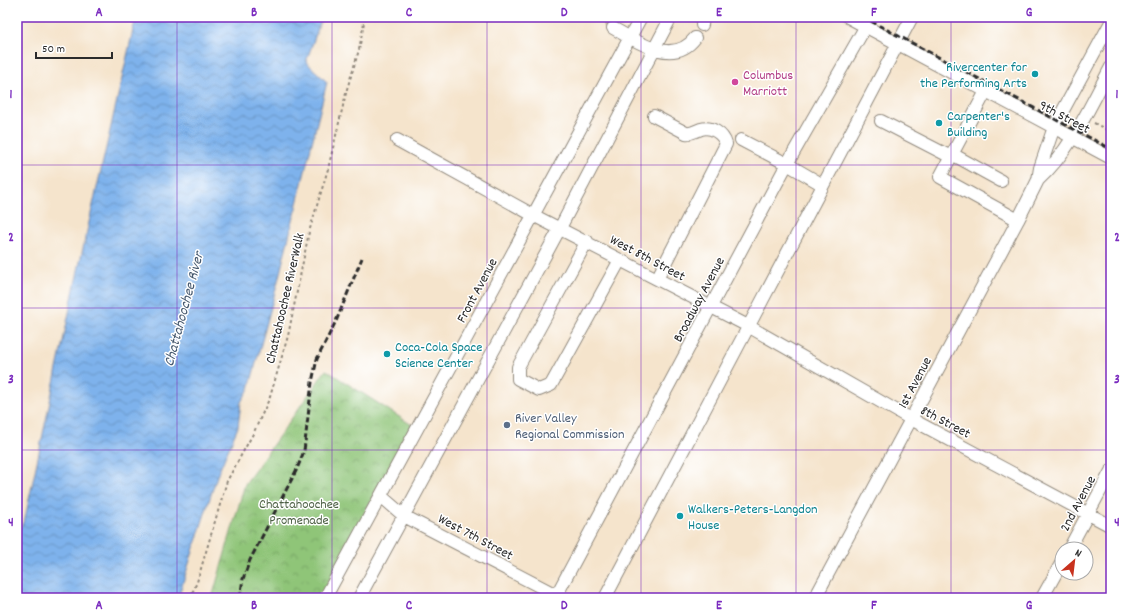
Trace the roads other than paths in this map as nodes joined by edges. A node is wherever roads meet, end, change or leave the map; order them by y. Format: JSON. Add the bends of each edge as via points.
{"nodes":[{"id":1,"x":641,"y":17,"type":"edge"},
{"id":2,"x":671,"y":17,"type":"edge"},
{"id":3,"x":848,"y":17,"type":"edge"},
{"id":4,"x":912,"y":17,"type":"edge"},
{"id":5,"x":869,"y":22,"type":"edge"},
{"id":6,"x":1111,"y":22,"type":"edge"},
{"id":7,"x":613,"y":28,"type":"tunnel mouth"},
{"id":8,"x":630,"y":38,"type":"junction"},
{"id":9,"x":695,"y":38,"type":"dead end"},
{"id":10,"x":899,"y":44,"type":"junction"},
{"id":11,"x":653,"y":50,"type":"junction"},
{"id":12,"x":1111,"y":67,"type":"edge"},
{"id":13,"x":986,"y":91,"type":"junction"},
{"id":14,"x":1072,"y":95,"type":"junction"},
{"id":15,"x":1090,"y":105,"type":"junction"},
{"id":16,"x":654,"y":116,"type":"dead end"},
{"id":17,"x":881,"y":121,"type":"dead end"},
{"id":18,"x":1054,"y":127,"type":"junction"},
{"id":19,"x":1073,"y":138,"type":"junction"},
{"id":20,"x":397,"y":140,"type":"dead end"},
{"id":21,"x":741,"y":140,"type":"dead end"},
{"id":22,"x":952,"y":156,"type":"junction"},
{"id":23,"x":1111,"y":158,"type":"edge"},
{"id":24,"x":787,"y":164,"type":"junction"},
{"id":25,"x":1001,"y":180,"type":"dead end"},
{"id":26,"x":1038,"y":180,"type":"junction"},
{"id":27,"x":823,"y":185,"type":"junction"},
{"id":28,"x":533,"y":215,"type":"junction"},
{"id":29,"x":1018,"y":220,"type":"junction"},
{"id":30,"x":560,"y":228,"type":"junction"},
{"id":31,"x":586,"y":241,"type":"junction"},
{"id":32,"x":620,"y":260,"type":"junction"},
{"id":33,"x":657,"y":278,"type":"junction"},
{"id":34,"x":711,"y":307,"type":"junction"},
{"id":35,"x":748,"y":326,"type":"junction"},
{"id":36,"x":911,"y":419,"type":"junction"},
{"id":37,"x":1111,"y":471,"type":"edge"},
{"id":38,"x":381,"y":496,"type":"junction"},
{"id":39,"x":1088,"y":513,"type":"junction"},
{"id":40,"x":404,"y":516,"type":"junction"},
{"id":41,"x":1111,"y":526,"type":"edge"},
{"id":42,"x":1073,"y":541,"type":"edge"},
{"id":43,"x":1054,"y":576,"type":"edge"},
{"id":44,"x":558,"y":597,"type":"edge"},
{"id":45,"x":325,"y":598,"type":"edge"},
{"id":46,"x":360,"y":598,"type":"edge"},
{"id":47,"x":604,"y":598,"type":"edge"},
{"id":48,"x":815,"y":598,"type":"edge"},
{"id":49,"x":1042,"y":598,"type":"edge"}],
"edges":[{"from":1,"to":8,"type":"street","name":"Front Avenue"},
{"from":2,"to":11,"type":"street"},
{"from":3,"to":5,"type":"street","name":"9th Street"},
{"from":4,"to":10,"type":"street"},
{"from":5,"to":10,"type":"street","name":"9th Street"},
{"from":5,"to":24,"type":"street","name":"Broadway Avenue"},
{"from":6,"to":14,"type":"street","name":"1st Avenue"},
{"from":7,"to":8,"type":"street"},
{"from":8,"to":11,"type":"street"},
{"from":8,"to":28,"type":"street","name":"Front Avenue"},
{"from":9,"to":11,"type":"street","via":[[691,44],[672,52]]},
{"from":10,"to":13,"type":"street","name":"9th Street"},
{"from":10,"to":27,"type":"street"},
{"from":11,"to":30,"type":"street"},
{"from":12,"to":15,"type":"street","name":"1st Avenue"},
{"from":13,"to":18,"type":"street","name":"9th Street"},
{"from":13,"to":22,"type":"street"},
{"from":14,"to":15,"type":"street"},
{"from":14,"to":18,"type":"street","name":"1st Avenue"},
{"from":15,"to":19,"type":"street","name":"1st Avenue"},
{"from":16,"to":33,"type":"street","via":[[690,134],[708,128],[718,132],[726,144]]},
{"from":17,"to":22,"type":"street"},
{"from":18,"to":19,"type":"street","name":"9th Street"},
{"from":18,"to":26,"type":"street","name":"1st Avenue"},
{"from":19,"to":23,"type":"street","name":"9th Street"},
{"from":19,"to":26,"type":"street","name":"1st Avenue"},
{"from":20,"to":28,"type":"street","name":"West 8th Street"},
{"from":21,"to":24,"type":"street"},
{"from":22,"to":25,"type":"street"},
{"from":22,"to":29,"type":"street","via":[[940,177]]},
{"from":24,"to":27,"type":"street"},
{"from":24,"to":34,"type":"street","name":"Broadway Avenue"},
{"from":26,"to":29,"type":"street","name":"1st Avenue"},
{"from":27,"to":35,"type":"street"},
{"from":28,"to":30,"type":"street","name":"West 8th Street"},
{"from":28,"to":38,"type":"street","name":"Front Avenue"},
{"from":29,"to":36,"type":"street","name":"1st Avenue"},
{"from":30,"to":31,"type":"street","name":"West 8th Street"},
{"from":30,"to":40,"type":"street"},
{"from":31,"to":32,"type":"street","name":"West 8th Street"},
{"from":31,"to":32,"type":"street","via":[[518,367],[518,379],[538,390],[551,385]]},
{"from":32,"to":33,"type":"street","name":"West 8th Street"},
{"from":33,"to":34,"type":"street","name":"West 8th Street"},
{"from":34,"to":35,"type":"street","name":"West 8th Street"},
{"from":34,"to":44,"type":"street","name":"Broadway Avenue"},
{"from":35,"to":36,"type":"street","name":"8th Street"},
{"from":35,"to":47,"type":"street"},
{"from":36,"to":39,"type":"street","name":"8th Street"},
{"from":36,"to":48,"type":"street","name":"1st Avenue"},
{"from":37,"to":39,"type":"street","name":"2nd Avenue"},
{"from":38,"to":40,"type":"street","name":"West 7th Street"},
{"from":38,"to":45,"type":"street","name":"Front Avenue"},
{"from":39,"to":41,"type":"street","name":"8th Street"},
{"from":39,"to":42,"type":"street","name":"2nd Avenue"},
{"from":40,"to":44,"type":"street","name":"West 7th Street"},
{"from":40,"to":46,"type":"street"},
{"from":43,"to":49,"type":"street"}]}
